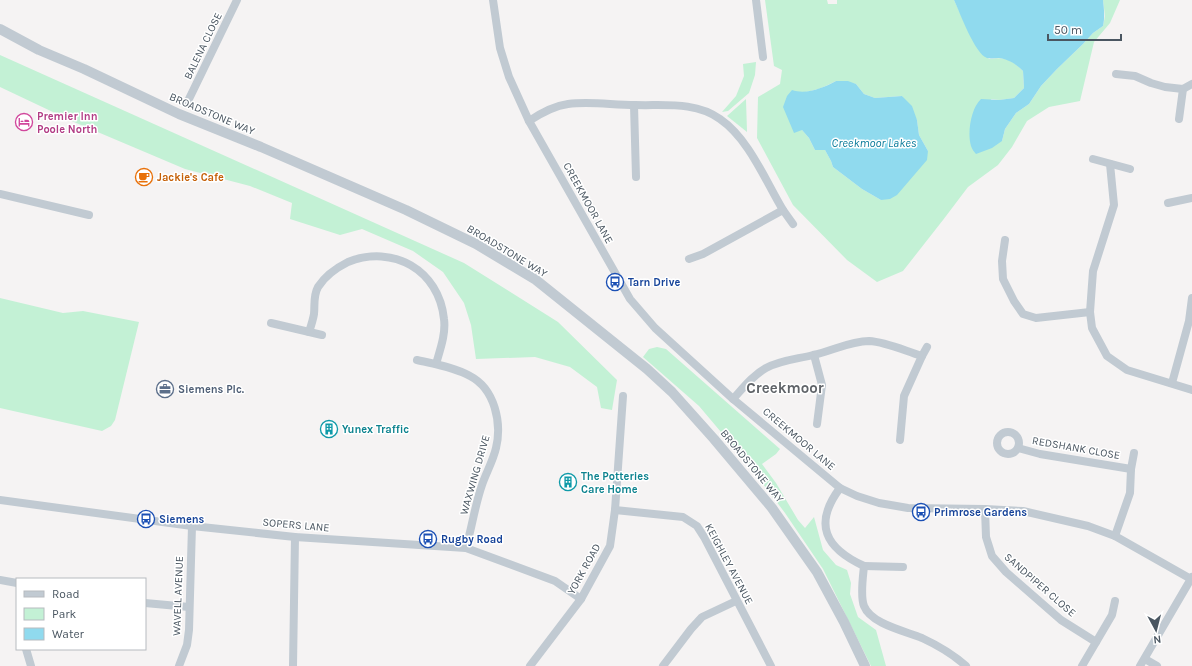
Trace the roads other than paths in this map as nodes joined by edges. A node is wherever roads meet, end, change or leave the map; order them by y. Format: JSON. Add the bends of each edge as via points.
{"nodes":[{"id":1,"x":237,"y":0,"type":"edge"},
{"id":2,"x":493,"y":0,"type":"edge"},
{"id":3,"x":756,"y":0,"type":"edge"},
{"id":4,"x":0,"y":29,"type":"edge"},
{"id":5,"x":763,"y":57,"type":"dead end"},
{"id":6,"x":1116,"y":74,"type":"dead end"},
{"id":7,"x":1192,"y":84,"type":"edge"},
{"id":8,"x":1183,"y":89,"type":"junction"},
{"id":9,"x":188,"y":101,"type":"dead end"},
{"id":10,"x":634,"y":105,"type":"junction"},
{"id":11,"x":1179,"y":119,"type":"dead end"},
{"id":12,"x":529,"y":121,"type":"junction"},
{"id":13,"x":1093,"y":159,"type":"dead end"},
{"id":14,"x":1110,"y":164,"type":"junction"},
{"id":15,"x":1130,"y":169,"type":"dead end"},
{"id":16,"x":636,"y":177,"type":"dead end"},
{"id":17,"x":0,"y":194,"type":"edge"},
{"id":18,"x":1192,"y":198,"type":"edge"},
{"id":19,"x":1168,"y":203,"type":"dead end"},
{"id":20,"x":783,"y":210,"type":"junction"},
{"id":21,"x":89,"y":215,"type":"dead end"},
{"id":22,"x":793,"y":224,"type":"dead end"},
{"id":23,"x":1005,"y":240,"type":"dead end"},
{"id":24,"x":689,"y":258,"type":"dead end"},
{"id":25,"x":1192,"y":298,"type":"edge"},
{"id":26,"x":1090,"y":312,"type":"junction"},
{"id":27,"x":271,"y":323,"type":"dead end"},
{"id":28,"x":309,"y":332,"type":"junction"},
{"id":29,"x":322,"y":335,"type":"dead end"},
{"id":30,"x":927,"y":347,"type":"dead end"},
{"id":31,"x":814,"y":355,"type":"junction"},
{"id":32,"x":922,"y":356,"type":"junction"},
{"id":33,"x":417,"y":360,"type":"dead end"},
{"id":34,"x":436,"y":364,"type":"junction"},
{"id":35,"x":1172,"y":383,"type":"junction"},
{"id":36,"x":1192,"y":390,"type":"edge"},
{"id":37,"x":623,"y":396,"type":"dead end"},
{"id":38,"x":733,"y":399,"type":"junction"},
{"id":39,"x":817,"y":424,"type":"dead end"},
{"id":40,"x":900,"y":440,"type":"dead end"},
{"id":41,"x":1018,"y":448,"type":"dead end"},
{"id":42,"x":1134,"y":453,"type":"dead end"},
{"id":43,"x":1131,"y":469,"type":"junction"},
{"id":44,"x":840,"y":488,"type":"junction"},
{"id":45,"x":0,"y":500,"type":"edge"},
{"id":46,"x":985,"y":508,"type":"junction"},
{"id":47,"x":615,"y":510,"type":"junction"},
{"id":48,"x":192,"y":526,"type":"junction"},
{"id":49,"x":1115,"y":536,"type":"junction"},
{"id":50,"x":295,"y":537,"type":"junction"},
{"id":51,"x":466,"y":548,"type":"junction"},
{"id":52,"x":864,"y":566,"type":"junction"},
{"id":53,"x":903,"y":567,"type":"dead end"},
{"id":54,"x":1191,"y":578,"type":"edge"},
{"id":55,"x":0,"y":580,"type":"edge"},
{"id":56,"x":16,"y":583,"type":"edge"},
{"id":57,"x":581,"y":599,"type":"junction"},
{"id":58,"x":736,"y":601,"type":"junction"},
{"id":59,"x":1115,"y":601,"type":"dead end"},
{"id":60,"x":146,"y":603,"type":"edge"},
{"id":61,"x":189,"y":607,"type":"junction"},
{"id":62,"x":1096,"y":642,"type":"junction"},
{"id":63,"x":26,"y":650,"type":"edge"},
{"id":64,"x":1142,"y":662,"type":"edge"},
{"id":65,"x":31,"y":666,"type":"edge"},
{"id":66,"x":179,"y":666,"type":"edge"},
{"id":67,"x":293,"y":666,"type":"edge"},
{"id":68,"x":530,"y":666,"type":"edge"},
{"id":69,"x":663,"y":666,"type":"edge"},
{"id":70,"x":771,"y":666,"type":"edge"},
{"id":71,"x":865,"y":666,"type":"edge"},
{"id":72,"x":966,"y":666,"type":"edge"},
{"id":73,"x":1082,"y":666,"type":"edge"},
{"id":74,"x":1157,"y":666,"type":"edge"}],
"edges":[{"from":1,"to":9,"type":"street","name":"BALENA CLOSE"},
{"from":2,"to":12,"type":"street","name":"CREEKMOOR LANE","via":[[506,70]]},
{"from":3,"to":5,"type":"street"},
{"from":4,"to":71,"type":"street","name":"BROADSTONE WAY","via":[[39,50],[84,68],[179,114],[406,210],[476,244],[536,280],[647,369],[672,392],[719,445],[772,508],[817,572]]},
{"from":6,"to":8,"type":"street","via":[[1135,76],[1150,83]]},
{"from":7,"to":8,"type":"street"},
{"from":8,"to":11,"type":"street"},
{"from":10,"to":12,"type":"street","via":[[567,104],[553,108]]},
{"from":10,"to":16,"type":"street"},
{"from":10,"to":20,"type":"street","via":[[695,108],[718,118],[743,140]]},
{"from":12,"to":38,"type":"street","name":"CREEKMOOR LANE","via":[[630,299],[655,328]]},
{"from":13,"to":14,"type":"street"},
{"from":14,"to":15,"type":"street"},
{"from":14,"to":26,"type":"street","via":[[1114,205],[1093,271]]},
{"from":17,"to":21,"type":"street"},
{"from":18,"to":19,"type":"street"},
{"from":20,"to":22,"type":"street"},
{"from":20,"to":24,"type":"street","via":[[703,254]]},
{"from":23,"to":26,"type":"street","via":[[1003,279],[1023,314],[1036,318]]},
{"from":25,"to":35,"type":"street","via":[[1189,321]]},
{"from":26,"to":35,"type":"street","via":[[1092,328],[1107,356],[1127,370]]},
{"from":27,"to":28,"type":"street"},
{"from":28,"to":29,"type":"street"},
{"from":28,"to":34,"type":"street","via":[[317,288],[330,273],[339,266],[370,256],[392,258],[422,273],[437,293],[444,320],[443,338]]},
{"from":30,"to":32,"type":"street"},
{"from":31,"to":32,"type":"street","via":[[843,345],[868,341]]},
{"from":31,"to":38,"type":"street","via":[[767,367],[756,374]]},
{"from":31,"to":39,"type":"street","via":[[822,385]]},
{"from":32,"to":40,"type":"street","via":[[904,396]]},
{"from":33,"to":34,"type":"street","name":"WAXWING DRIVE"},
{"from":34,"to":51,"type":"street","name":"WAXWING DRIVE","via":[[470,376],[481,383],[497,415],[496,447],[482,486]]},
{"from":35,"to":36,"type":"street"},
{"from":37,"to":47,"type":"street","name":"YORK ROAD"},
{"from":38,"to":44,"type":"street","name":"CREEKMOOR LANE"},
{"from":41,"to":43,"type":"street","name":"REDSHANK CLOSE"},
{"from":42,"to":43,"type":"street","name":"REDSHANK CLOSE"},
{"from":43,"to":49,"type":"street","name":"REDSHANK CLOSE","via":[[1130,493]]},
{"from":44,"to":46,"type":"street","name":"CREEKMOOR LANE","via":[[879,503],[908,508]]},
{"from":44,"to":52,"type":"street","via":[[831,499],[825,517],[826,532],[832,543],[848,559]]},
{"from":45,"to":48,"type":"street","name":"SOPERS LANE"},
{"from":46,"to":49,"type":"street","name":"CREEKMOOR LANE","via":[[1023,511],[1088,526]]},
{"from":46,"to":62,"type":"street","name":"SANDPIPER CLOSE","via":[[986,537],[992,556],[1006,572],[1061,620]]},
{"from":47,"to":57,"type":"street","name":"YORK ROAD","via":[[610,546]]},
{"from":47,"to":58,"type":"street","name":"KEIGHLEY AVENUE","via":[[683,518],[697,526]]},
{"from":48,"to":50,"type":"street","name":"SOPERS LANE"},
{"from":48,"to":61,"type":"street","name":"WAVELL AVENUE"},
{"from":49,"to":54,"type":"street","name":"CREEKMOOR LANE"},
{"from":50,"to":51,"type":"street","name":"SOPERS LANE"},
{"from":50,"to":67,"type":"street"},
{"from":51,"to":57,"type":"street","name":"SOPERS LANE","via":[[555,581]]},
{"from":52,"to":53,"type":"street"},
{"from":52,"to":72,"type":"street","via":[[863,605],[867,613],[876,620],[943,649]]},
{"from":54,"to":64,"type":"street"},
{"from":55,"to":56,"type":"street"},
{"from":57,"to":68,"type":"street","name":"YORK ROAD"},
{"from":58,"to":69,"type":"street","via":[[702,617]]},
{"from":58,"to":70,"type":"street","name":"KEIGHLEY AVENUE"},
{"from":59,"to":62,"type":"street","via":[[1112,615]]},
{"from":60,"to":61,"type":"street"},
{"from":61,"to":66,"type":"street","name":"WAVELL AVENUE","via":[[187,645]]},
{"from":62,"to":73,"type":"street"},
{"from":63,"to":65,"type":"street"},
{"from":64,"to":74,"type":"street"}]}
